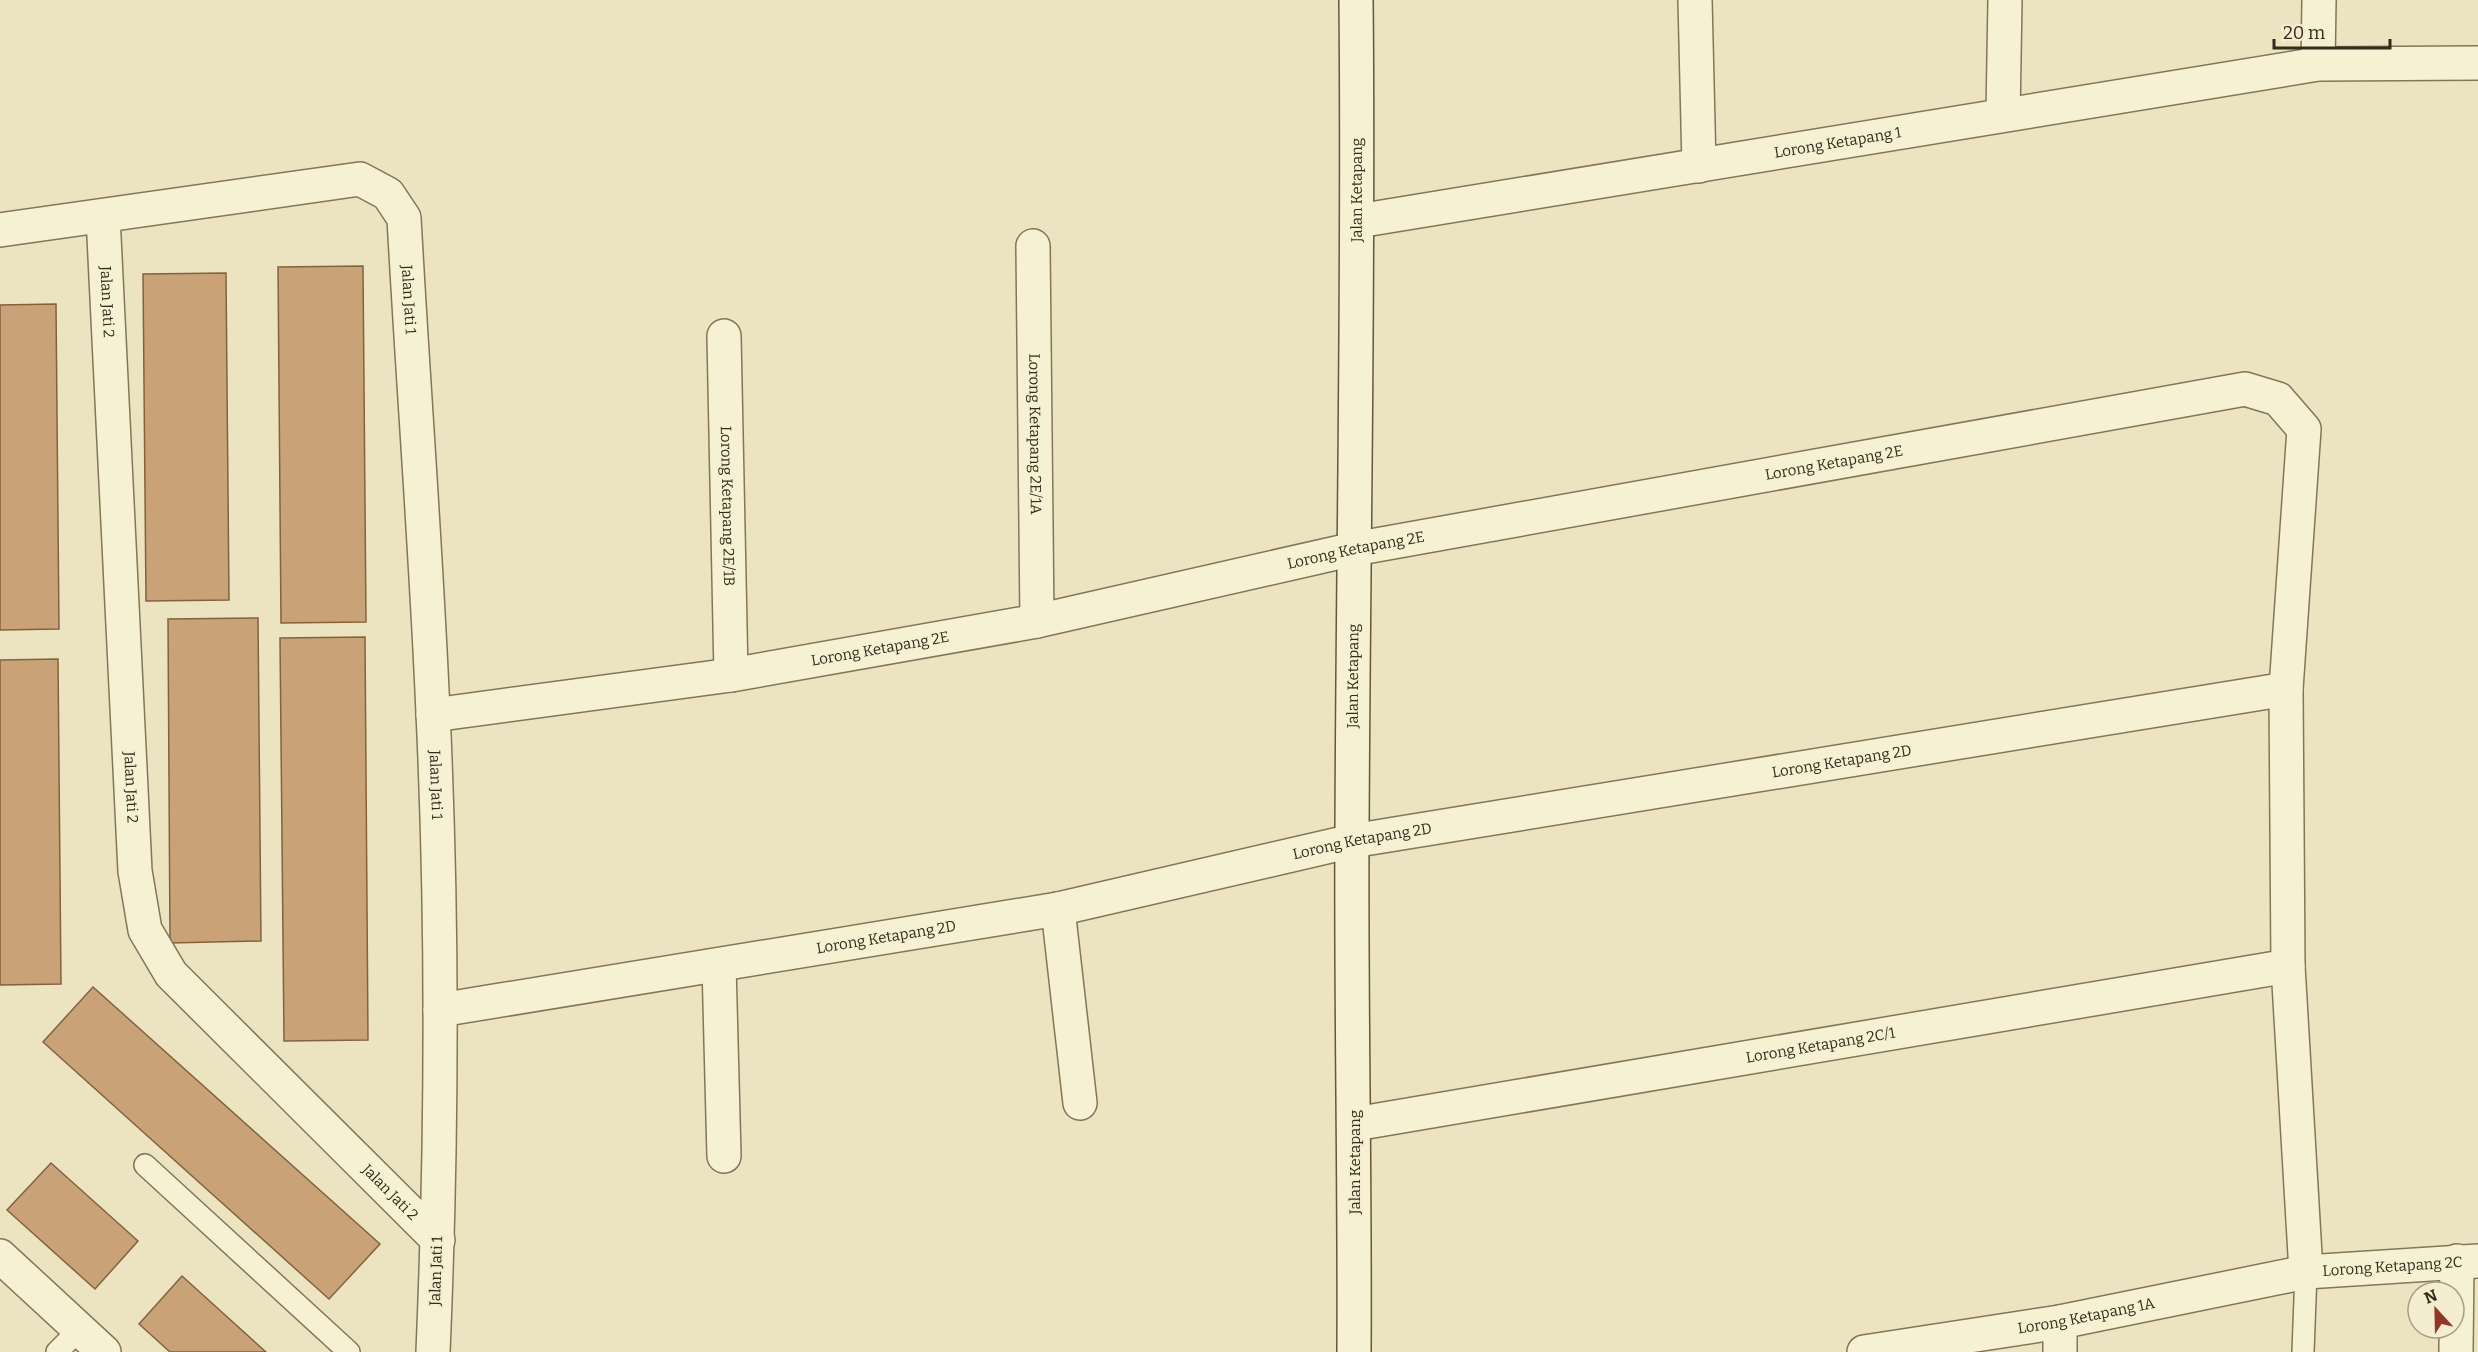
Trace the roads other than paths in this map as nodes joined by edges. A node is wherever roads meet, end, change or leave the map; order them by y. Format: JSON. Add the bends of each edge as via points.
{"nodes":[{"id":1,"x":1356,"y":0,"type":"edge"},
{"id":2,"x":1695,"y":0,"type":"edge"},
{"id":3,"x":2006,"y":0,"type":"edge"},
{"id":4,"x":2319,"y":0,"type":"edge"},
{"id":5,"x":2478,"y":63,"type":"edge"},
{"id":6,"x":2318,"y":64,"type":"junction"},
{"id":7,"x":2003,"y":115,"type":"junction"},
{"id":8,"x":1699,"y":166,"type":"junction"},
{"id":9,"x":103,"y":216,"type":"junction"},
{"id":10,"x":1358,"y":221,"type":"junction"},
{"id":11,"x":0,"y":230,"type":"edge"},
{"id":12,"x":1033,"y":246,"type":"dead end"},
{"id":13,"x":724,"y":336,"type":"dead end"},
{"id":14,"x":1354,"y":549,"type":"junction"},
{"id":15,"x":1037,"y":621,"type":"junction"},
{"id":16,"x":731,"y":675,"type":"junction"},
{"id":17,"x":2286,"y":689,"type":"junction"},
{"id":18,"x":433,"y":715,"type":"junction"},
{"id":19,"x":1352,"y":841,"type":"junction"},
{"id":20,"x":1058,"y":909,"type":"junction"},
{"id":21,"x":719,"y":965,"type":"junction"},
{"id":22,"x":2288,"y":966,"type":"junction"},
{"id":23,"x":440,"y":1010,"type":"junction"},
{"id":24,"x":1080,"y":1103,"type":"dead end"},
{"id":25,"x":1355,"y":1124,"type":"junction"},
{"id":26,"x":724,"y":1156,"type":"dead end"},
{"id":27,"x":145,"y":1165,"type":"dead end"},
{"id":28,"x":438,"y":1240,"type":"junction"},
{"id":29,"x":0,"y":1256,"type":"edge"},
{"id":30,"x":2468,"y":1261,"type":"edge"},
{"id":31,"x":2306,"y":1272,"type":"junction"},
{"id":32,"x":2060,"y":1337,"type":"edge"},
{"id":33,"x":68,"y":1341,"type":"edge"},
{"id":34,"x":1921,"y":1348,"type":"edge"},
{"id":35,"x":104,"y":1352,"type":"edge"},
{"id":36,"x":349,"y":1352,"type":"edge"},
{"id":37,"x":434,"y":1352,"type":"edge"},
{"id":38,"x":1354,"y":1352,"type":"edge"},
{"id":39,"x":1864,"y":1352,"type":"edge"},
{"id":40,"x":2303,"y":1352,"type":"edge"},
{"id":41,"x":2457,"y":1352,"type":"edge"}],
"edges":[{"from":1,"to":10,"type":"street","name":"Jalan Ketapang"},
{"from":2,"to":8,"type":"street"},
{"from":3,"to":7,"type":"street"},
{"from":4,"to":6,"type":"street"},
{"from":5,"to":6,"type":"street","name":"Lorong Ketapang 1"},
{"from":6,"to":7,"type":"street","name":"Lorong Ketapang 1"},
{"from":7,"to":8,"type":"street","name":"Lorong Ketapang 1"},
{"from":8,"to":10,"type":"street","name":"Lorong Ketapang 1"},
{"from":9,"to":11,"type":"street"},
{"from":9,"to":18,"type":"street","name":"Jalan Jati 1","via":[[360,179],[388,194],[404,218]]},
{"from":9,"to":28,"type":"street","name":"Jalan Jati 2","via":[[135,871],[145,930],[171,974]]},
{"from":10,"to":14,"type":"street","name":"Jalan Ketapang"},
{"from":12,"to":15,"type":"street","name":"Lorong Ketapang 2E/1A"},
{"from":13,"to":16,"type":"street","name":"Lorong Ketapang 2E/1B"},
{"from":14,"to":15,"type":"street","name":"Lorong Ketapang 2E"},
{"from":14,"to":17,"type":"street","name":"Lorong Ketapang 2E","via":[[2245,388],[2278,399],[2304,429]]},
{"from":14,"to":19,"type":"street","name":"Jalan Ketapang"},
{"from":15,"to":16,"type":"street","name":"Lorong Ketapang 2E"},
{"from":16,"to":18,"type":"street","name":"Lorong Ketapang 2E"},
{"from":17,"to":19,"type":"street","name":"Lorong Ketapang 2D"},
{"from":17,"to":22,"type":"street"},
{"from":18,"to":23,"type":"street","name":"Jalan Jati 1"},
{"from":19,"to":20,"type":"street","name":"Lorong Ketapang 2D"},
{"from":19,"to":25,"type":"street","name":"Jalan Ketapang"},
{"from":20,"to":21,"type":"street","name":"Lorong Ketapang 2D"},
{"from":20,"to":24,"type":"street"},
{"from":21,"to":23,"type":"street","name":"Lorong Ketapang 2D"},
{"from":21,"to":26,"type":"street"},
{"from":22,"to":25,"type":"street","name":"Lorong Ketapang 2C/1"},
{"from":22,"to":31,"type":"street"},
{"from":23,"to":28,"type":"street","name":"Jalan Jati 1"},
{"from":25,"to":38,"type":"street","name":"Jalan Ketapang"},
{"from":27,"to":36,"type":"lane"},
{"from":28,"to":37,"type":"street","name":"Jalan Jati 1"},
{"from":29,"to":33,"type":"street"},
{"from":30,"to":31,"type":"street","name":"Lorong Ketapang 2C"},
{"from":30,"to":41,"type":"street"},
{"from":31,"to":32,"type":"street","name":"Lorong Ketapang 1A"},
{"from":31,"to":40,"type":"lane"},
{"from":32,"to":34,"type":"street","name":"Lorong Ketapang 1A"},
{"from":33,"to":35,"type":"street"},
{"from":34,"to":39,"type":"street","name":"Lorong Ketapang 1A"}]}
